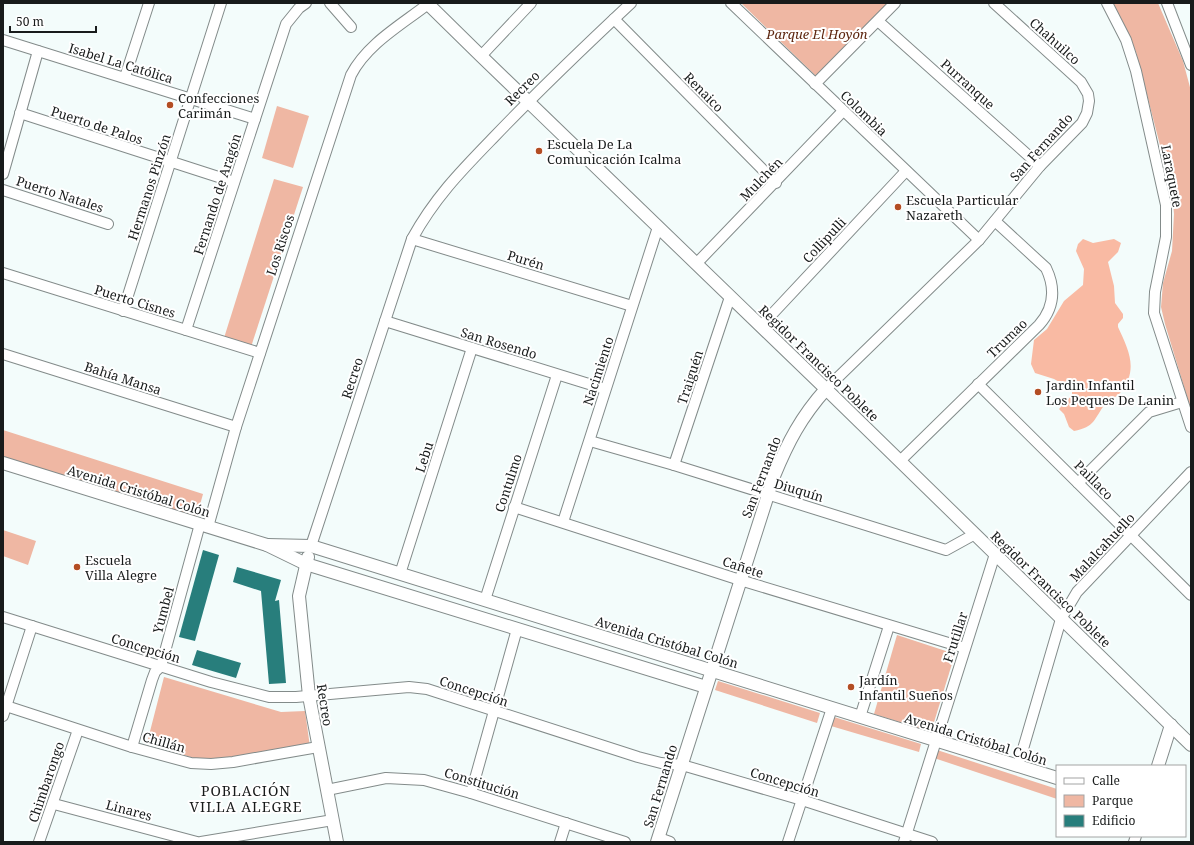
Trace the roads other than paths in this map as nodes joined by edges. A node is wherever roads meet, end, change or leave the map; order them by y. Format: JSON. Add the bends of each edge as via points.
{"nodes":[{"id":1,"x":149,"y":3,"type":"edge"},
{"id":2,"x":221,"y":3,"type":"edge"},
{"id":3,"x":306,"y":3,"type":"edge"},
{"id":4,"x":330,"y":3,"type":"edge"},
{"id":5,"x":428,"y":3,"type":"edge"},
{"id":6,"x":531,"y":3,"type":"edge"},
{"id":7,"x":631,"y":3,"type":"edge"},
{"id":8,"x":731,"y":3,"type":"edge"},
{"id":9,"x":895,"y":3,"type":"edge"},
{"id":10,"x":994,"y":3,"type":"edge"},
{"id":11,"x":1107,"y":3,"type":"edge"},
{"id":12,"x":1167,"y":3,"type":"edge"},
{"id":13,"x":614,"y":19,"type":"junction"},
{"id":14,"x":878,"y":21,"type":"junction"},
{"id":15,"x":351,"y":27,"type":"dead end"},
{"id":16,"x":3,"y":40,"type":"edge"},
{"id":17,"x":38,"y":51,"type":"junction"},
{"id":18,"x":480,"y":56,"type":"junction"},
{"id":19,"x":1191,"y":65,"type":"edge"},
{"id":20,"x":125,"y":77,"type":"junction"},
{"id":21,"x":1081,"y":82,"type":"joint"},
{"id":22,"x":815,"y":84,"type":"junction"},
{"id":23,"x":191,"y":98,"type":"junction"},
{"id":24,"x":528,"y":102,"type":"junction"},
{"id":25,"x":843,"y":111,"type":"junction"},
{"id":26,"x":20,"y":113,"type":"junction"},
{"id":27,"x":255,"y":119,"type":"junction"},
{"id":28,"x":170,"y":163,"type":"junction"},
{"id":29,"x":1040,"y":166,"type":"junction"},
{"id":30,"x":906,"y":171,"type":"junction"},
{"id":31,"x":3,"y":174,"type":"edge"},
{"id":32,"x":234,"y":182,"type":"junction"},
{"id":33,"x":776,"y":183,"type":"junction"},
{"id":34,"x":3,"y":190,"type":"edge"},
{"id":35,"x":995,"y":221,"type":"junction"},
{"id":36,"x":108,"y":224,"type":"dead end"},
{"id":37,"x":658,"y":227,"type":"junction"},
{"id":38,"x":412,"y":238,"type":"junction"},
{"id":39,"x":979,"y":240,"type":"junction"},
{"id":40,"x":696,"y":264,"type":"junction"},
{"id":41,"x":3,"y":273,"type":"edge"},
{"id":42,"x":730,"y":297,"type":"junction"},
{"id":43,"x":632,"y":306,"type":"junction"},
{"id":44,"x":123,"y":310,"type":"junction"},
{"id":45,"x":385,"y":321,"type":"junction"},
{"id":46,"x":761,"y":326,"type":"junction"},
{"id":47,"x":186,"y":330,"type":"junction"},
{"id":48,"x":472,"y":348,"type":"junction"},
{"id":49,"x":260,"y":353,"type":"junction"},
{"id":50,"x":3,"y":354,"type":"edge"},
{"id":51,"x":557,"y":375,"type":"junction"},
{"id":52,"x":978,"y":384,"type":"junction"},
{"id":53,"x":605,"y":390,"type":"junction"},
{"id":54,"x":826,"y":390,"type":"junction"},
{"id":55,"x":1182,"y":402,"type":"junction"},
{"id":56,"x":1191,"y":427,"type":"edge"},
{"id":57,"x":236,"y":428,"type":"junction"},
{"id":58,"x":590,"y":442,"type":"junction"},
{"id":59,"x":900,"y":461,"type":"junction"},
{"id":60,"x":3,"y":463,"type":"edge"},
{"id":61,"x":674,"y":465,"type":"junction"},
{"id":62,"x":1191,"y":472,"type":"edge"},
{"id":63,"x":1078,"y":483,"type":"junction"},
{"id":64,"x":768,"y":494,"type":"junction"},
{"id":65,"x":514,"y":507,"type":"junction"},
{"id":66,"x":563,"y":522,"type":"junction"},
{"id":67,"x":204,"y":525,"type":"junction"},
{"id":68,"x":975,"y":534,"type":"junction"},
{"id":69,"x":1131,"y":535,"type":"junction"},
{"id":70,"x":267,"y":545,"type":"junction"},
{"id":71,"x":311,"y":546,"type":"junction"},
{"id":72,"x":995,"y":554,"type":"junction"},
{"id":73,"x":306,"y":564,"type":"junction"},
{"id":74,"x":400,"y":574,"type":"junction"},
{"id":75,"x":740,"y":580,"type":"junction"},
{"id":76,"x":1190,"y":593,"type":"edge"},
{"id":77,"x":486,"y":600,"type":"junction"},
{"id":78,"x":3,"y":617,"type":"edge"},
{"id":79,"x":1062,"y":619,"type":"junction"},
{"id":80,"x":32,"y":626,"type":"junction"},
{"id":81,"x":889,"y":626,"type":"junction"},
{"id":82,"x":517,"y":629,"type":"junction"},
{"id":83,"x":965,"y":648,"type":"junction"},
{"id":84,"x":161,"y":666,"type":"junction"},
{"id":85,"x":711,"y":671,"type":"junction"},
{"id":86,"x":706,"y":687,"type":"junction"},
{"id":87,"x":309,"y":696,"type":"junction"},
{"id":88,"x":5,"y":706,"type":"edge"},
{"id":89,"x":832,"y":708,"type":"junction"},
{"id":90,"x":493,"y":711,"type":"junction"},
{"id":91,"x":3,"y":716,"type":"edge"},
{"id":92,"x":860,"y":717,"type":"junction"},
{"id":93,"x":1171,"y":725,"type":"junction"},
{"id":94,"x":78,"y":730,"type":"junction"},
{"id":95,"x":936,"y":741,"type":"junction"},
{"id":96,"x":1191,"y":745,"type":"edge"},
{"id":97,"x":132,"y":747,"type":"junction"},
{"id":98,"x":318,"y":747,"type":"junction"},
{"id":99,"x":682,"y":765,"type":"junction"},
{"id":100,"x":1158,"y":765,"type":"edge"},
{"id":101,"x":1018,"y":766,"type":"junction"},
{"id":102,"x":1056,"y":778,"type":"edge"},
{"id":103,"x":327,"y":790,"type":"junction"},
{"id":104,"x":472,"y":793,"type":"junction"},
{"id":105,"x":802,"y":800,"type":"junction"},
{"id":106,"x":54,"y":804,"type":"junction"},
{"id":107,"x":333,"y":820,"type":"junction"},
{"id":108,"x":566,"y":823,"type":"junction"},
{"id":109,"x":905,"y":838,"type":"edge"},
{"id":110,"x":662,"y":841,"type":"edge"},
{"id":111,"x":39,"y":842,"type":"edge"},
{"id":112,"x":197,"y":842,"type":"edge"},
{"id":113,"x":201,"y":842,"type":"edge"},
{"id":114,"x":337,"y":842,"type":"edge"},
{"id":115,"x":560,"y":842,"type":"edge"},
{"id":116,"x":625,"y":842,"type":"edge"},
{"id":117,"x":788,"y":842,"type":"edge"},
{"id":118,"x":932,"y":842,"type":"edge"}],
"edges":[{"from":1,"to":20,"type":"street"},
{"from":2,"to":23,"type":"street","name":"Hermanos Pinzón"},
{"from":3,"to":27,"type":"street","name":"Fernando de Aragón","via":[[298,8],[286,24]]},
{"from":4,"to":15,"type":"street"},
{"from":5,"to":18,"type":"street","name":"Regidor Francisco Poblete"},
{"from":5,"to":49,"type":"street","name":"Los Riscos","via":[[370,49],[358,61],[351,75]]},
{"from":6,"to":18,"type":"street"},
{"from":7,"to":13,"type":"street","name":"Recreo"},
{"from":8,"to":22,"type":"street","name":"Colombia"},
{"from":9,"to":14,"type":"street"},
{"from":10,"to":21,"type":"street","name":"Chahuilco"},
{"from":11,"to":55,"type":"street","name":"Laraquete","via":[[1126,40],[1136,71],[1166,205],[1166,237],[1155,292],[1154,313]]},
{"from":12,"to":19,"type":"street"},
{"from":13,"to":24,"type":"street","name":"Recreo"},
{"from":13,"to":33,"type":"street","name":"Renaico"},
{"from":14,"to":22,"type":"street"},
{"from":14,"to":29,"type":"street","name":"Purranque"},
{"from":16,"to":17,"type":"street","name":"Isabel La Católica"},
{"from":17,"to":20,"type":"street","name":"Isabel La Católica"},
{"from":17,"to":26,"type":"street"},
{"from":18,"to":24,"type":"street","name":"Regidor Francisco Poblete"},
{"from":20,"to":23,"type":"street","name":"Isabel La Católica"},
{"from":21,"to":29,"type":"street","name":"San Fernando","via":[[1089,101],[1085,118]]},
{"from":22,"to":25,"type":"street","name":"Colombia"},
{"from":23,"to":27,"type":"street","name":"Isabel La Católica"},
{"from":23,"to":28,"type":"street","name":"Hermanos Pinzón"},
{"from":24,"to":37,"type":"street","name":"Regidor Francisco Poblete"},
{"from":24,"to":38,"type":"street","name":"Recreo","via":[[444,189]]},
{"from":25,"to":30,"type":"street","name":"Colombia"},
{"from":25,"to":33,"type":"street","name":"Mulchén"},
{"from":26,"to":28,"type":"street","name":"Puerto de Palos"},
{"from":26,"to":31,"type":"street"},
{"from":27,"to":32,"type":"street","name":"Fernando de Aragón"},
{"from":28,"to":32,"type":"street","name":"Puerto de Palos"},
{"from":28,"to":44,"type":"street","name":"Hermanos Pinzón"},
{"from":29,"to":35,"type":"street","name":"San Fernando"},
{"from":30,"to":39,"type":"street","name":"Colombia"},
{"from":30,"to":46,"type":"street","name":"Collipulli"},
{"from":32,"to":47,"type":"street","name":"Fernando de Aragón"},
{"from":33,"to":40,"type":"street","name":"Mulchén"},
{"from":34,"to":36,"type":"street","name":"Puerto Natales"},
{"from":35,"to":39,"type":"street","name":"San Fernando"},
{"from":35,"to":52,"type":"street","name":"Trumao","via":[[1046,268],[1053,293],[1049,311],[1042,322]]},
{"from":37,"to":40,"type":"street","name":"Regidor Francisco Poblete"},
{"from":37,"to":43,"type":"street","name":"Nacimiento"},
{"from":38,"to":43,"type":"street","name":"Purén"},
{"from":38,"to":45,"type":"street","name":"Recreo"},
{"from":39,"to":54,"type":"street","name":"San Fernando"},
{"from":40,"to":42,"type":"street","name":"Regidor Francisco Poblete"},
{"from":41,"to":44,"type":"street","name":"Puerto Cisnes"},
{"from":42,"to":46,"type":"street","name":"Regidor Francisco Poblete"},
{"from":42,"to":61,"type":"street","name":"Traiguén"},
{"from":43,"to":53,"type":"street","name":"Nacimiento"},
{"from":44,"to":47,"type":"street","name":"Puerto Cisnes"},
{"from":45,"to":48,"type":"street","name":"San Rosendo"},
{"from":45,"to":71,"type":"street","name":"Recreo"},
{"from":46,"to":54,"type":"street","name":"Regidor Francisco Poblete"},
{"from":47,"to":49,"type":"street","name":"Puerto Cisnes"},
{"from":48,"to":51,"type":"street","name":"San Rosendo"},
{"from":48,"to":74,"type":"street","name":"Lebu"},
{"from":49,"to":57,"type":"street","name":"Los Riscos"},
{"from":50,"to":57,"type":"street","name":"Bahía Mansa"},
{"from":51,"to":53,"type":"street","name":"San Rosendo"},
{"from":51,"to":65,"type":"street","name":"Contulmo"},
{"from":52,"to":59,"type":"street","name":"Trumao"},
{"from":52,"to":63,"type":"street","name":"Paillaco"},
{"from":53,"to":58,"type":"street","name":"Nacimiento"},
{"from":54,"to":59,"type":"street","name":"Regidor Francisco Poblete"},
{"from":54,"to":64,"type":"street","name":"San Fernando","via":[[804,416],[787,444]]},
{"from":55,"to":56,"type":"street","name":"Laraquete"},
{"from":55,"to":63,"type":"street","via":[[1149,412]]},
{"from":57,"to":67,"type":"street","name":"Los Riscos"},
{"from":58,"to":61,"type":"street","name":"Diuquín"},
{"from":58,"to":66,"type":"street","name":"Nacimiento"},
{"from":59,"to":68,"type":"street","name":"Regidor Francisco Poblete"},
{"from":60,"to":67,"type":"street","name":"Avenida Cristóbal Colón"},
{"from":61,"to":64,"type":"street","name":"Diuquín"},
{"from":62,"to":69,"type":"street","name":"Malalcahuello"},
{"from":63,"to":69,"type":"street","name":"Paillaco"},
{"from":64,"to":68,"type":"street","name":"Diuquín","via":[[946,550]]},
{"from":64,"to":75,"type":"street","name":"San Fernando"},
{"from":65,"to":66,"type":"street","name":"Cañete"},
{"from":65,"to":77,"type":"street","name":"Contulmo"},
{"from":66,"to":75,"type":"street","name":"Cañete"},
{"from":67,"to":70,"type":"street","name":"Avenida Cristóbal Colón"},
{"from":67,"to":84,"type":"street","name":"Yumbel"},
{"from":68,"to":72,"type":"street","name":"Regidor Francisco Poblete"},
{"from":69,"to":76,"type":"street","name":"Paillaco"},
{"from":69,"to":79,"type":"street","name":"Malalcahuello","via":[[1077,592]]},
{"from":70,"to":71,"type":"street","name":"Avenida Cristóbal Colón"},
{"from":70,"to":73,"type":"street","name":"Avenida Cristóbal Colón"},
{"from":71,"to":73,"type":"street","name":"Recreo"},
{"from":71,"to":74,"type":"street","name":"Avenida Cristóbal Colón"},
{"from":72,"to":79,"type":"street","name":"Regidor Francisco Poblete"},
{"from":72,"to":83,"type":"street","name":"Frutillar"},
{"from":73,"to":82,"type":"street","name":"Avenida Cristóbal Colón"},
{"from":73,"to":87,"type":"street","name":"Recreo","via":[[299,596]]},
{"from":74,"to":77,"type":"street","name":"Avenida Cristóbal Colón"},
{"from":75,"to":81,"type":"street","name":"Cañete"},
{"from":75,"to":85,"type":"street","name":"San Fernando"},
{"from":77,"to":85,"type":"street","name":"Avenida Cristóbal Colón"},
{"from":78,"to":80,"type":"street","name":"Concepción"},
{"from":79,"to":93,"type":"street","name":"Regidor Francisco Poblete"},
{"from":79,"to":101,"type":"street","name":"Malalcahuello"},
{"from":80,"to":84,"type":"street","name":"Concepción"},
{"from":80,"to":88,"type":"street"},
{"from":81,"to":83,"type":"street","name":"Cañete"},
{"from":81,"to":92,"type":"street"},
{"from":82,"to":86,"type":"street","name":"Avenida Cristóbal Colón"},
{"from":82,"to":90,"type":"street"},
{"from":83,"to":95,"type":"street","name":"Frutillar"},
{"from":84,"to":87,"type":"street","name":"Concepción","via":[[257,695],[282,698]]},
{"from":84,"to":97,"type":"street","name":"Yumbel","via":[[152,680]]},
{"from":85,"to":86,"type":"street","name":"San Fernando"},
{"from":85,"to":89,"type":"street","name":"Avenida Cristóbal Colón"},
{"from":86,"to":99,"type":"street","name":"San Fernando"},
{"from":87,"to":90,"type":"street","name":"Concepción","via":[[409,687],[427,689]]},
{"from":87,"to":98,"type":"street","name":"Recreo"},
{"from":88,"to":91,"type":"street"},
{"from":88,"to":94,"type":"street","name":"Chillán"},
{"from":89,"to":92,"type":"street","name":"Avenida Cristóbal Colón"},
{"from":89,"to":105,"type":"street"},
{"from":90,"to":99,"type":"street","name":"Concepción","via":[[638,757]]},
{"from":90,"to":104,"type":"street"},
{"from":92,"to":95,"type":"street","name":"Avenida Cristóbal Colón"},
{"from":93,"to":96,"type":"street","name":"Regidor Francisco Poblete"},
{"from":93,"to":100,"type":"street"},
{"from":94,"to":97,"type":"street","name":"Chillán"},
{"from":94,"to":106,"type":"street","name":"Chimbarongo"},
{"from":95,"to":101,"type":"street","name":"Avenida Cristóbal Colón"},
{"from":95,"to":109,"type":"street","name":"Frutillar"},
{"from":97,"to":98,"type":"street","name":"Chillán","via":[[191,763],[211,764]]},
{"from":98,"to":103,"type":"street","name":"Recreo"},
{"from":99,"to":105,"type":"street","name":"Concepción"},
{"from":99,"to":110,"type":"street","name":"San Fernando"},
{"from":101,"to":102,"type":"street","name":"Avenida Cristóbal Colón"},
{"from":103,"to":104,"type":"street","name":"Constitución","via":[[398,778],[424,780]]},
{"from":103,"to":107,"type":"street","name":"Recreo"},
{"from":104,"to":108,"type":"street","name":"Constitución"},
{"from":105,"to":109,"type":"street","name":"Concepción"},
{"from":105,"to":117,"type":"street"},
{"from":106,"to":111,"type":"street","name":"Chimbarongo"},
{"from":106,"to":112,"type":"street","name":"Linares"},
{"from":107,"to":113,"type":"street"},
{"from":107,"to":114,"type":"street","name":"Recreo"},
{"from":108,"to":115,"type":"street"},
{"from":108,"to":116,"type":"street","name":"Constitución"},
{"from":109,"to":118,"type":"street","name":"Concepción"}]}
